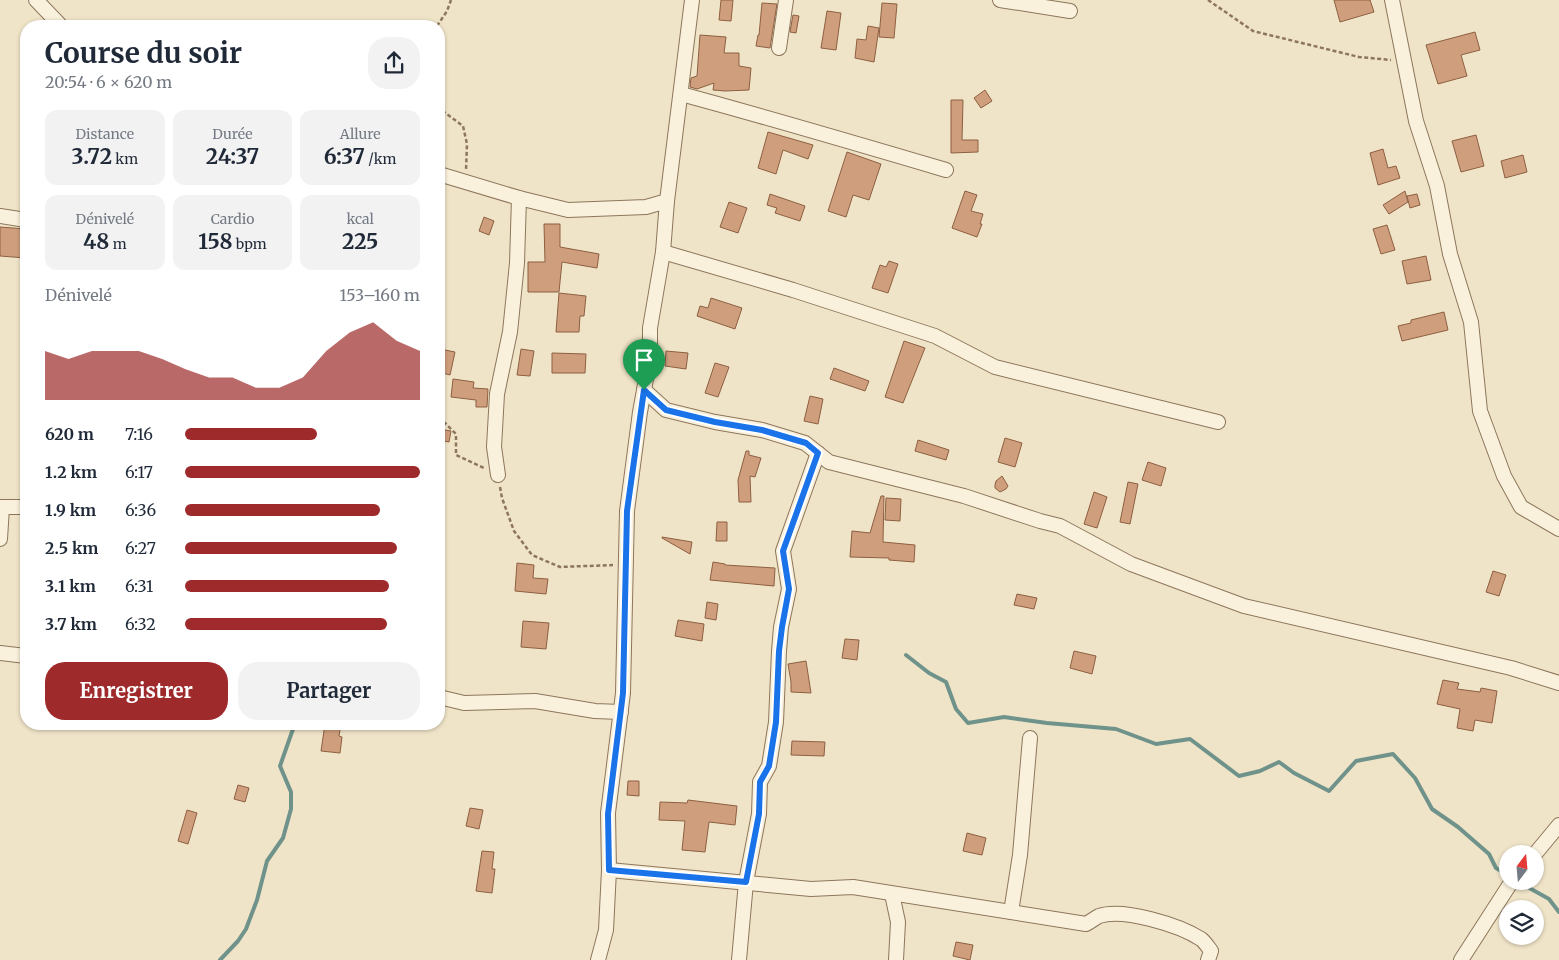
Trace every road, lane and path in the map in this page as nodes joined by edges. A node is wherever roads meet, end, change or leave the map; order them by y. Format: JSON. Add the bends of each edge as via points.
{"nodes":[{"id":1,"x":36,"y":0,"type":"edge"},
{"id":2,"x":451,"y":0,"type":"edge"},
{"id":3,"x":692,"y":0,"type":"edge"},
{"id":4,"x":786,"y":0,"type":"edge"},
{"id":5,"x":1000,"y":0,"type":"edge"},
{"id":6,"x":1208,"y":0,"type":"edge"},
{"id":7,"x":1392,"y":0,"type":"edge"},
{"id":8,"x":1070,"y":11,"type":"dead end"},
{"id":9,"x":55,"y":20,"type":"edge"},
{"id":10,"x":441,"y":20,"type":"edge"},
{"id":11,"x":780,"y":48,"type":"dead end"},
{"id":12,"x":1405,"y":62,"type":"junction"},
{"id":13,"x":681,"y":94,"type":"junction"},
{"id":14,"x":445,"y":113,"type":"edge"},
{"id":15,"x":946,"y":170,"type":"dead end"},
{"id":16,"x":445,"y":176,"type":"edge"},
{"id":17,"x":468,"y":183,"type":"junction"},
{"id":18,"x":519,"y":198,"type":"junction"},
{"id":19,"x":667,"y":201,"type":"junction"},
{"id":20,"x":0,"y":216,"type":"edge"},
{"id":21,"x":20,"y":219,"type":"edge"},
{"id":22,"x":663,"y":252,"type":"junction"},
{"id":23,"x":644,"y":390,"type":"junction"},
{"id":24,"x":1218,"y":422,"type":"dead end"},
{"id":25,"x":445,"y":423,"type":"edge"},
{"id":26,"x":818,"y":453,"type":"junction"},
{"id":27,"x":498,"y":475,"type":"junction"},
{"id":28,"x":1,"y":507,"type":"edge"},
{"id":29,"x":20,"y":507,"type":"edge"},
{"id":30,"x":1559,"y":529,"type":"edge"},
{"id":31,"x":0,"y":539,"type":"edge"},
{"id":32,"x":626,"y":564,"type":"junction"},
{"id":33,"x":0,"y":653,"type":"edge"},
{"id":34,"x":20,"y":655,"type":"edge"},
{"id":35,"x":1559,"y":683,"type":"edge"},
{"id":36,"x":445,"y":698,"type":"edge"},
{"id":37,"x":621,"y":712,"type":"junction"},
{"id":38,"x":1030,"y":738,"type":"dead end"},
{"id":39,"x":1559,"y":824,"type":"edge"},
{"id":40,"x":1542,"y":845,"type":"edge"},
{"id":41,"x":609,"y":870,"type":"junction"},
{"id":42,"x":746,"y":882,"type":"junction"},
{"id":43,"x":1506,"y":890,"type":"edge"},
{"id":44,"x":892,"y":894,"type":"junction"},
{"id":45,"x":1010,"y":912,"type":"junction"},
{"id":46,"x":598,"y":960,"type":"edge"},
{"id":47,"x":739,"y":960,"type":"edge"},
{"id":48,"x":896,"y":960,"type":"edge"},
{"id":49,"x":1208,"y":960,"type":"edge"},
{"id":50,"x":1461,"y":960,"type":"edge"}],
"edges":[{"from":1,"to":9,"type":"street"},
{"from":2,"to":10,"type":"path"},
{"from":3,"to":13,"type":"street"},
{"from":4,"to":11,"type":"street"},
{"from":5,"to":8,"type":"street"},
{"from":6,"to":12,"type":"path","via":[[1252,32],[1359,57]]},
{"from":7,"to":12,"type":"street"},
{"from":12,"to":30,"type":"street","via":[[1416,121],[1437,186],[1450,254],[1472,322],[1480,411],[1504,476],[1521,507]]},
{"from":13,"to":15,"type":"street"},
{"from":13,"to":19,"type":"street"},
{"from":14,"to":17,"type":"path","via":[[463,126]]},
{"from":16,"to":17,"type":"street"},
{"from":17,"to":18,"type":"street"},
{"from":18,"to":19,"type":"street","via":[[568,210],[646,207]]},
{"from":18,"to":27,"type":"street","via":[[510,332],[497,394],[494,447]]},
{"from":19,"to":22,"type":"street"},
{"from":20,"to":21,"type":"street"},
{"from":22,"to":23,"type":"street","via":[[650,328],[650,357]]},
{"from":22,"to":24,"type":"street","via":[[935,336],[995,367]]},
{"from":23,"to":26,"type":"street","via":[[666,410],[762,430],[806,443]]},
{"from":23,"to":32,"type":"street","via":[[627,511]]},
{"from":25,"to":27,"type":"path","via":[[456,434],[456,455]]},
{"from":26,"to":35,"type":"street","via":[[829,462],[964,496],[1060,526],[1131,564],[1244,606],[1510,668]]},
{"from":26,"to":42,"type":"street","via":[[783,551],[789,589],[777,674],[776,722],[769,766],[760,782],[759,814]]},
{"from":27,"to":32,"type":"path","via":[[514,531],[532,555],[560,567]]},
{"from":28,"to":29,"type":"street"},
{"from":28,"to":31,"type":"street"},
{"from":32,"to":37,"type":"street"},
{"from":33,"to":34,"type":"street"},
{"from":36,"to":37,"type":"street","via":[[464,703],[535,701]]},
{"from":37,"to":41,"type":"street","via":[[608,814]]},
{"from":38,"to":45,"type":"street","via":[[1020,855]]},
{"from":39,"to":40,"type":"street"},
{"from":41,"to":42,"type":"street"},
{"from":41,"to":46,"type":"street","via":[[606,930]]},
{"from":42,"to":44,"type":"street","via":[[811,889],[854,887]]},
{"from":42,"to":47,"type":"street"},
{"from":43,"to":50,"type":"street"},
{"from":44,"to":45,"type":"street"},
{"from":44,"to":48,"type":"street","via":[[898,922]]},
{"from":45,"to":49,"type":"street","via":[[1086,924],[1100,916],[1127,914],[1156,921],[1202,940],[1211,950]]}]}
